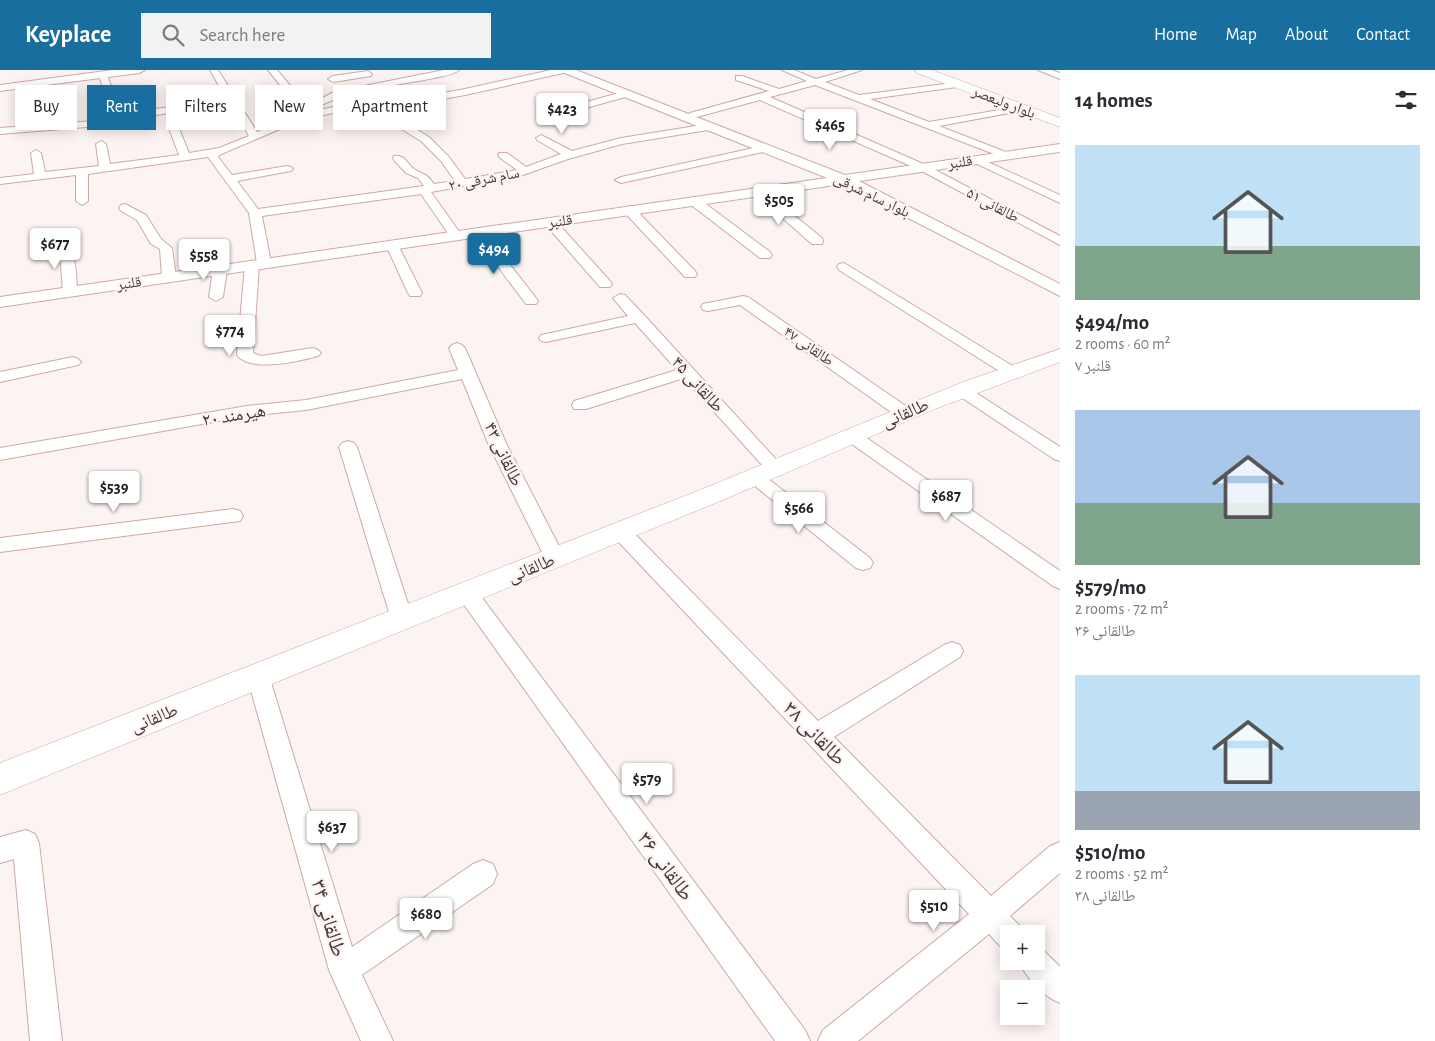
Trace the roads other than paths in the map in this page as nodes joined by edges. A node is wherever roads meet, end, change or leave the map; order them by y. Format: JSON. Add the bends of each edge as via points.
{"nodes":[{"id":1,"x":139,"y":70,"type":"edge"},
{"id":2,"x":214,"y":70,"type":"edge"},
{"id":3,"x":272,"y":70,"type":"edge"},
{"id":4,"x":455,"y":70,"type":"edge"},
{"id":5,"x":564,"y":70,"type":"edge"},
{"id":6,"x":580,"y":70,"type":"edge"},
{"id":7,"x":786,"y":70,"type":"edge"},
{"id":8,"x":858,"y":70,"type":"edge"},
{"id":9,"x":921,"y":70,"type":"edge"},
{"id":10,"x":939,"y":70,"type":"edge"},
{"id":11,"x":1042,"y":70,"type":"edge"},
{"id":12,"x":377,"y":73,"type":"dead end"},
{"id":13,"x":103,"y":75,"type":"junction"},
{"id":14,"x":393,"y":75,"type":"dead end"},
{"id":15,"x":1060,"y":76,"type":"edge"},
{"id":16,"x":739,"y":78,"type":"dead end"},
{"id":17,"x":334,"y":80,"type":"dead end"},
{"id":18,"x":408,"y":81,"type":"junction"},
{"id":19,"x":817,"y":81,"type":"junction"},
{"id":20,"x":42,"y":83,"type":"joint"},
{"id":21,"x":958,"y":84,"type":"junction"},
{"id":22,"x":106,"y":85,"type":"edge"},
{"id":23,"x":223,"y":85,"type":"edge"},
{"id":24,"x":283,"y":85,"type":"edge"},
{"id":25,"x":0,"y":88,"type":"edge"},
{"id":26,"x":779,"y":92,"type":"junction"},
{"id":27,"x":626,"y":94,"type":"junction"},
{"id":28,"x":446,"y":95,"type":"edge"},
{"id":29,"x":760,"y":96,"type":"junction"},
{"id":30,"x":860,"y":98,"type":"junction"},
{"id":31,"x":323,"y":102,"type":"edge"},
{"id":32,"x":1020,"y":108,"type":"junction"},
{"id":33,"x":166,"y":110,"type":"edge"},
{"id":34,"x":156,"y":112,"type":"dead end"},
{"id":35,"x":550,"y":115,"type":"dead end"},
{"id":36,"x":693,"y":115,"type":"junction"},
{"id":37,"x":1060,"y":115,"type":"edge"},
{"id":38,"x":245,"y":121,"type":"edge"},
{"id":39,"x":1060,"y":123,"type":"edge"},
{"id":40,"x":87,"y":125,"type":"edge"},
{"id":41,"x":929,"y":125,"type":"junction"},
{"id":42,"x":708,"y":127,"type":"junction"},
{"id":43,"x":175,"y":130,"type":"edge"},
{"id":44,"x":270,"y":130,"type":"edge"},
{"id":45,"x":410,"y":130,"type":"edge"},
{"id":46,"x":0,"y":132,"type":"edge"},
{"id":47,"x":255,"y":137,"type":"junction"},
{"id":48,"x":101,"y":144,"type":"dead end"},
{"id":49,"x":1060,"y":148,"type":"edge"},
{"id":50,"x":763,"y":149,"type":"junction"},
{"id":51,"x":215,"y":152,"type":"junction"},
{"id":52,"x":36,"y":153,"type":"dead end"},
{"id":53,"x":503,"y":155,"type":"dead end"},
{"id":54,"x":570,"y":155,"type":"junction"},
{"id":55,"x":1007,"y":156,"type":"junction"},
{"id":56,"x":186,"y":157,"type":"junction"},
{"id":57,"x":398,"y":158,"type":"dead end"},
{"id":58,"x":556,"y":160,"type":"junction"},
{"id":59,"x":978,"y":160,"type":"junction"},
{"id":60,"x":105,"y":168,"type":"junction"},
{"id":61,"x":924,"y":168,"type":"junction"},
{"id":62,"x":287,"y":169,"type":"dead end"},
{"id":63,"x":82,"y":171,"type":"junction"},
{"id":64,"x":525,"y":172,"type":"junction"},
{"id":65,"x":40,"y":176,"type":"junction"},
{"id":66,"x":850,"y":178,"type":"junction"},
{"id":67,"x":229,"y":179,"type":"junction"},
{"id":68,"x":621,"y":180,"type":"dead end"},
{"id":69,"x":0,"y":181,"type":"edge"},
{"id":70,"x":462,"y":184,"type":"junction"},
{"id":71,"x":428,"y":189,"type":"junction"},
{"id":72,"x":759,"y":192,"type":"junction"},
{"id":73,"x":1060,"y":199,"type":"edge"},
{"id":74,"x":694,"y":201,"type":"junction"},
{"id":75,"x":82,"y":202,"type":"dead end"},
{"id":76,"x":124,"y":208,"type":"dead end"},
{"id":77,"x":629,"y":210,"type":"junction"},
{"id":78,"x":255,"y":213,"type":"junction"},
{"id":79,"x":550,"y":222,"type":"junction"},
{"id":80,"x":478,"y":232,"type":"junction"},
{"id":81,"x":456,"y":236,"type":"junction"},
{"id":82,"x":53,"y":241,"type":"dead end"},
{"id":83,"x":817,"y":241,"type":"dead end"},
{"id":84,"x":1060,"y":241,"type":"edge"},
{"id":85,"x":392,"y":245,"type":"junction"},
{"id":86,"x":765,"y":255,"type":"dead end"},
{"id":87,"x":258,"y":264,"type":"junction"},
{"id":88,"x":844,"y":267,"type":"dead end"},
{"id":89,"x":220,"y":270,"type":"junction"},
{"id":90,"x":690,"y":274,"type":"dead end"},
{"id":91,"x":169,"y":277,"type":"junction"},
{"id":92,"x":1060,"y":278,"type":"edge"},
{"id":93,"x":605,"y":284,"type":"dead end"},
{"id":94,"x":1060,"y":291,"type":"edge"},
{"id":95,"x":70,"y":292,"type":"junction"},
{"id":96,"x":415,"y":293,"type":"dead end"},
{"id":97,"x":216,"y":297,"type":"dead end"},
{"id":98,"x":620,"y":298,"type":"dead end"},
{"id":99,"x":531,"y":301,"type":"dead end"},
{"id":100,"x":0,"y":302,"type":"edge"},
{"id":101,"x":708,"y":307,"type":"dead end"},
{"id":102,"x":638,"y":318,"type":"junction"},
{"id":103,"x":546,"y":338,"type":"dead end"},
{"id":104,"x":457,"y":348,"type":"dead end"},
{"id":105,"x":313,"y":353,"type":"dead end"},
{"id":106,"x":1060,"y":355,"type":"edge"},
{"id":107,"x":74,"y":362,"type":"dead end"},
{"id":108,"x":1010,"y":370,"type":"junction"},
{"id":109,"x":687,"y":372,"type":"junction"},
{"id":110,"x":468,"y":373,"type":"junction"},
{"id":111,"x":0,"y":378,"type":"edge"},
{"id":112,"x":961,"y":390,"type":"junction"},
{"id":113,"x":580,"y":405,"type":"dead end"},
{"id":114,"x":904,"y":413,"type":"junction"},
{"id":115,"x":852,"y":436,"type":"junction"},
{"id":116,"x":348,"y":447,"type":"dead end"},
{"id":117,"x":0,"y":454,"type":"edge"},
{"id":118,"x":1060,"y":455,"type":"edge"},
{"id":119,"x":766,"y":474,"type":"junction"},
{"id":120,"x":233,"y":516,"type":"dead end"},
{"id":121,"x":621,"y":532,"type":"junction"},
{"id":122,"x":0,"y":545,"type":"edge"},
{"id":123,"x":555,"y":558,"type":"junction"},
{"id":124,"x":863,"y":563,"type":"dead end"},
{"id":125,"x":1060,"y":581,"type":"edge"},
{"id":126,"x":467,"y":593,"type":"junction"},
{"id":127,"x":402,"y":619,"type":"junction"},
{"id":128,"x":952,"y":651,"type":"dead end"},
{"id":129,"x":258,"y":676,"type":"junction"},
{"id":130,"x":816,"y":735,"type":"junction"},
{"id":131,"x":0,"y":779,"type":"edge"},
{"id":132,"x":0,"y":850,"type":"edge"},
{"id":133,"x":1060,"y":855,"type":"edge"},
{"id":134,"x":483,"y":874,"type":"dead end"},
{"id":135,"x":999,"y":925,"type":"edge"},
{"id":136,"x":344,"y":970,"type":"junction"},
{"id":137,"x":1043,"y":970,"type":"edge"},
{"id":138,"x":1060,"y":988,"type":"edge"},
{"id":139,"x":46,"y":1041,"type":"edge"},
{"id":140,"x":377,"y":1041,"type":"edge"},
{"id":141,"x":794,"y":1041,"type":"edge"},
{"id":142,"x":834,"y":1041,"type":"edge"}],
"edges":[{"from":1,"to":13,"type":"street"},
{"from":2,"to":23,"type":"street"},
{"from":3,"to":24,"type":"street"},
{"from":4,"to":18,"type":"street"},
{"from":5,"to":27,"type":"street","name":"بلوار سام شرقی"},
{"from":5,"to":28,"type":"street"},
{"from":6,"to":36,"type":"street","name":"بلوار سام شرقی"},
{"from":7,"to":19,"type":"street"},
{"from":8,"to":19,"type":"street"},
{"from":9,"to":21,"type":"main road","name":"بلوار ولیعصر"},
{"from":10,"to":37,"type":"main road","name":"بلوار ولیعصر"},
{"from":11,"to":15,"type":"street"},
{"from":12,"to":17,"type":"street"},
{"from":13,"to":20,"type":"street"},
{"from":13,"to":22,"type":"street"},
{"from":14,"to":18,"type":"street"},
{"from":16,"to":26,"type":"street"},
{"from":18,"to":31,"type":"street","via":[[337,94]]},
{"from":19,"to":26,"type":"street"},
{"from":19,"to":30,"type":"street"},
{"from":20,"to":25,"type":"street"},
{"from":21,"to":30,"type":"street"},
{"from":21,"to":32,"type":"main road","name":"بلوار ولیعصر"},
{"from":26,"to":29,"type":"street"},
{"from":27,"to":35,"type":"street"},
{"from":27,"to":42,"type":"street","name":"بلوار سام شرقی"},
{"from":29,"to":36,"type":"street"},
{"from":29,"to":61,"type":"street","name":"طالقانی ۵۱"},
{"from":30,"to":41,"type":"street"},
{"from":32,"to":39,"type":"main road","name":"بلوار ولیعصر"},
{"from":32,"to":41,"type":"street"},
{"from":33,"to":34,"type":"street"},
{"from":36,"to":66,"type":"street","name":"بلوار سام شرقی"},
{"from":38,"to":47,"type":"street"},
{"from":40,"to":46,"type":"street"},
{"from":41,"to":55,"type":"street"},
{"from":42,"to":50,"type":"street","name":"بلوار سام شرقی"},
{"from":42,"to":54,"type":"street","name":"سام شرقی ۲۰","via":[[637,138]]},
{"from":43,"to":56,"type":"street"},
{"from":44,"to":47,"type":"street"},
{"from":45,"to":70,"type":"street","via":[[425,139],[445,159]]},
{"from":47,"to":51,"type":"street"},
{"from":48,"to":60,"type":"street"},
{"from":49,"to":55,"type":"street","name":"قلنبر"},
{"from":50,"to":66,"type":"street","name":"بلوار سام شرقی"},
{"from":50,"to":68,"type":"street"},
{"from":51,"to":56,"type":"street"},
{"from":51,"to":67,"type":"street","via":[[213,157]]},
{"from":52,"to":65,"type":"street"},
{"from":53,"to":64,"type":"street"},
{"from":54,"to":58,"type":"street","name":"سام شرقی ۲۰"},
{"from":54,"to":58,"type":"street","via":[[538,143]]},
{"from":55,"to":59,"type":"street","name":"قلنبر"},
{"from":56,"to":60,"type":"street"},
{"from":57,"to":71,"type":"street","via":[[410,172],[422,176]]},
{"from":58,"to":64,"type":"street","name":"سام شرقی ۲۰","via":[[541,170]]},
{"from":59,"to":61,"type":"street","name":"قلنبر"},
{"from":59,"to":73,"type":"street"},
{"from":60,"to":63,"type":"street"},
{"from":61,"to":66,"type":"street","name":"قلنبر"},
{"from":61,"to":84,"type":"street","name":"طالقانی ۵۱"},
{"from":62,"to":67,"type":"street"},
{"from":63,"to":65,"type":"street"},
{"from":63,"to":75,"type":"street"},
{"from":64,"to":70,"type":"street","name":"سام شرقی ۲۰"},
{"from":65,"to":69,"type":"street"},
{"from":66,"to":72,"type":"street","name":"قلنبر"},
{"from":66,"to":92,"type":"street","name":"بلوار سام شرقی"},
{"from":66,"to":94,"type":"street","name":"بلوار سام شرقی"},
{"from":67,"to":78,"type":"street"},
{"from":70,"to":71,"type":"street","name":"سام شرقی ۲۰"},
{"from":71,"to":78,"type":"street","name":"سام شرقی ۲۰"},
{"from":71,"to":81,"type":"street"},
{"from":72,"to":74,"type":"street","name":"قلنبر"},
{"from":72,"to":83,"type":"street"},
{"from":74,"to":77,"type":"street","name":"قلنبر"},
{"from":74,"to":86,"type":"street"},
{"from":76,"to":91,"type":"street","via":[[142,218],[156,241],[166,248]]},
{"from":77,"to":79,"type":"street","name":"قلنبر"},
{"from":77,"to":90,"type":"street"},
{"from":78,"to":87,"type":"street"},
{"from":79,"to":80,"type":"street","name":"قلنبر"},
{"from":79,"to":93,"type":"street"},
{"from":80,"to":81,"type":"street","name":"قلنبر"},
{"from":80,"to":99,"type":"street"},
{"from":81,"to":85,"type":"street","name":"قلنبر"},
{"from":82,"to":95,"type":"street","via":[[66,252]]},
{"from":85,"to":87,"type":"street","name":"قلنبر"},
{"from":85,"to":96,"type":"street"},
{"from":87,"to":89,"type":"street","name":"قلنبر"},
{"from":87,"to":105,"type":"street","via":[[245,355],[260,361]]},
{"from":88,"to":108,"type":"street"},
{"from":89,"to":91,"type":"street","name":"قلنبر"},
{"from":89,"to":97,"type":"street"},
{"from":91,"to":95,"type":"street","name":"قلنبر"},
{"from":95,"to":100,"type":"street","name":"قلنبر"},
{"from":98,"to":102,"type":"street","name":"طالقانی ۴۵"},
{"from":101,"to":114,"type":"street","name":"طالقانی ۴۷","via":[[743,300]]},
{"from":102,"to":103,"type":"street"},
{"from":102,"to":109,"type":"street","name":"طالقانی ۴۵"},
{"from":104,"to":110,"type":"street","name":"طالقانی ۴۳"},
{"from":106,"to":108,"type":"main road","name":"طالقانی"},
{"from":107,"to":111,"type":"street"},
{"from":108,"to":112,"type":"main road","name":"طالقانی"},
{"from":109,"to":113,"type":"street"},
{"from":109,"to":119,"type":"street","name":"طالقانی ۴۵"},
{"from":110,"to":117,"type":"street","name":"هیرمند ۲۰","via":[[306,405],[247,411]]},
{"from":110,"to":123,"type":"street","name":"طالقانی ۴۳","via":[[497,443]]},
{"from":112,"to":114,"type":"main road","name":"طالقانی"},
{"from":112,"to":118,"type":"street"},
{"from":114,"to":115,"type":"main road","name":"طالقانی"},
{"from":115,"to":119,"type":"main road","name":"طالقانی"},
{"from":115,"to":125,"type":"street"},
{"from":116,"to":127,"type":"street"},
{"from":119,"to":121,"type":"main road","name":"طالقانی"},
{"from":119,"to":124,"type":"street","name":"طالقانی ۴۵"},
{"from":120,"to":122,"type":"street"},
{"from":121,"to":123,"type":"main road","name":"طالقانی"},
{"from":121,"to":130,"type":"street","name":"طالقانی ۳۸"},
{"from":123,"to":126,"type":"main road","name":"طالقانی"},
{"from":126,"to":127,"type":"main road","name":"طالقانی"},
{"from":126,"to":141,"type":"street","name":"طالقانی ۳۶"},
{"from":127,"to":129,"type":"main road","name":"طالقانی"},
{"from":128,"to":130,"type":"street"},
{"from":129,"to":131,"type":"main road","name":"طالقانی"},
{"from":129,"to":136,"type":"street","name":"طالقانی ۳۴"},
{"from":130,"to":135,"type":"street","name":"طالقانی ۳۸"},
{"from":132,"to":139,"type":"street","via":[[26,843]]},
{"from":133,"to":135,"type":"street"},
{"from":134,"to":136,"type":"street"},
{"from":135,"to":142,"type":"street"},
{"from":136,"to":140,"type":"street","name":"طالقانی ۳۴"},
{"from":137,"to":138,"type":"street"}]}
